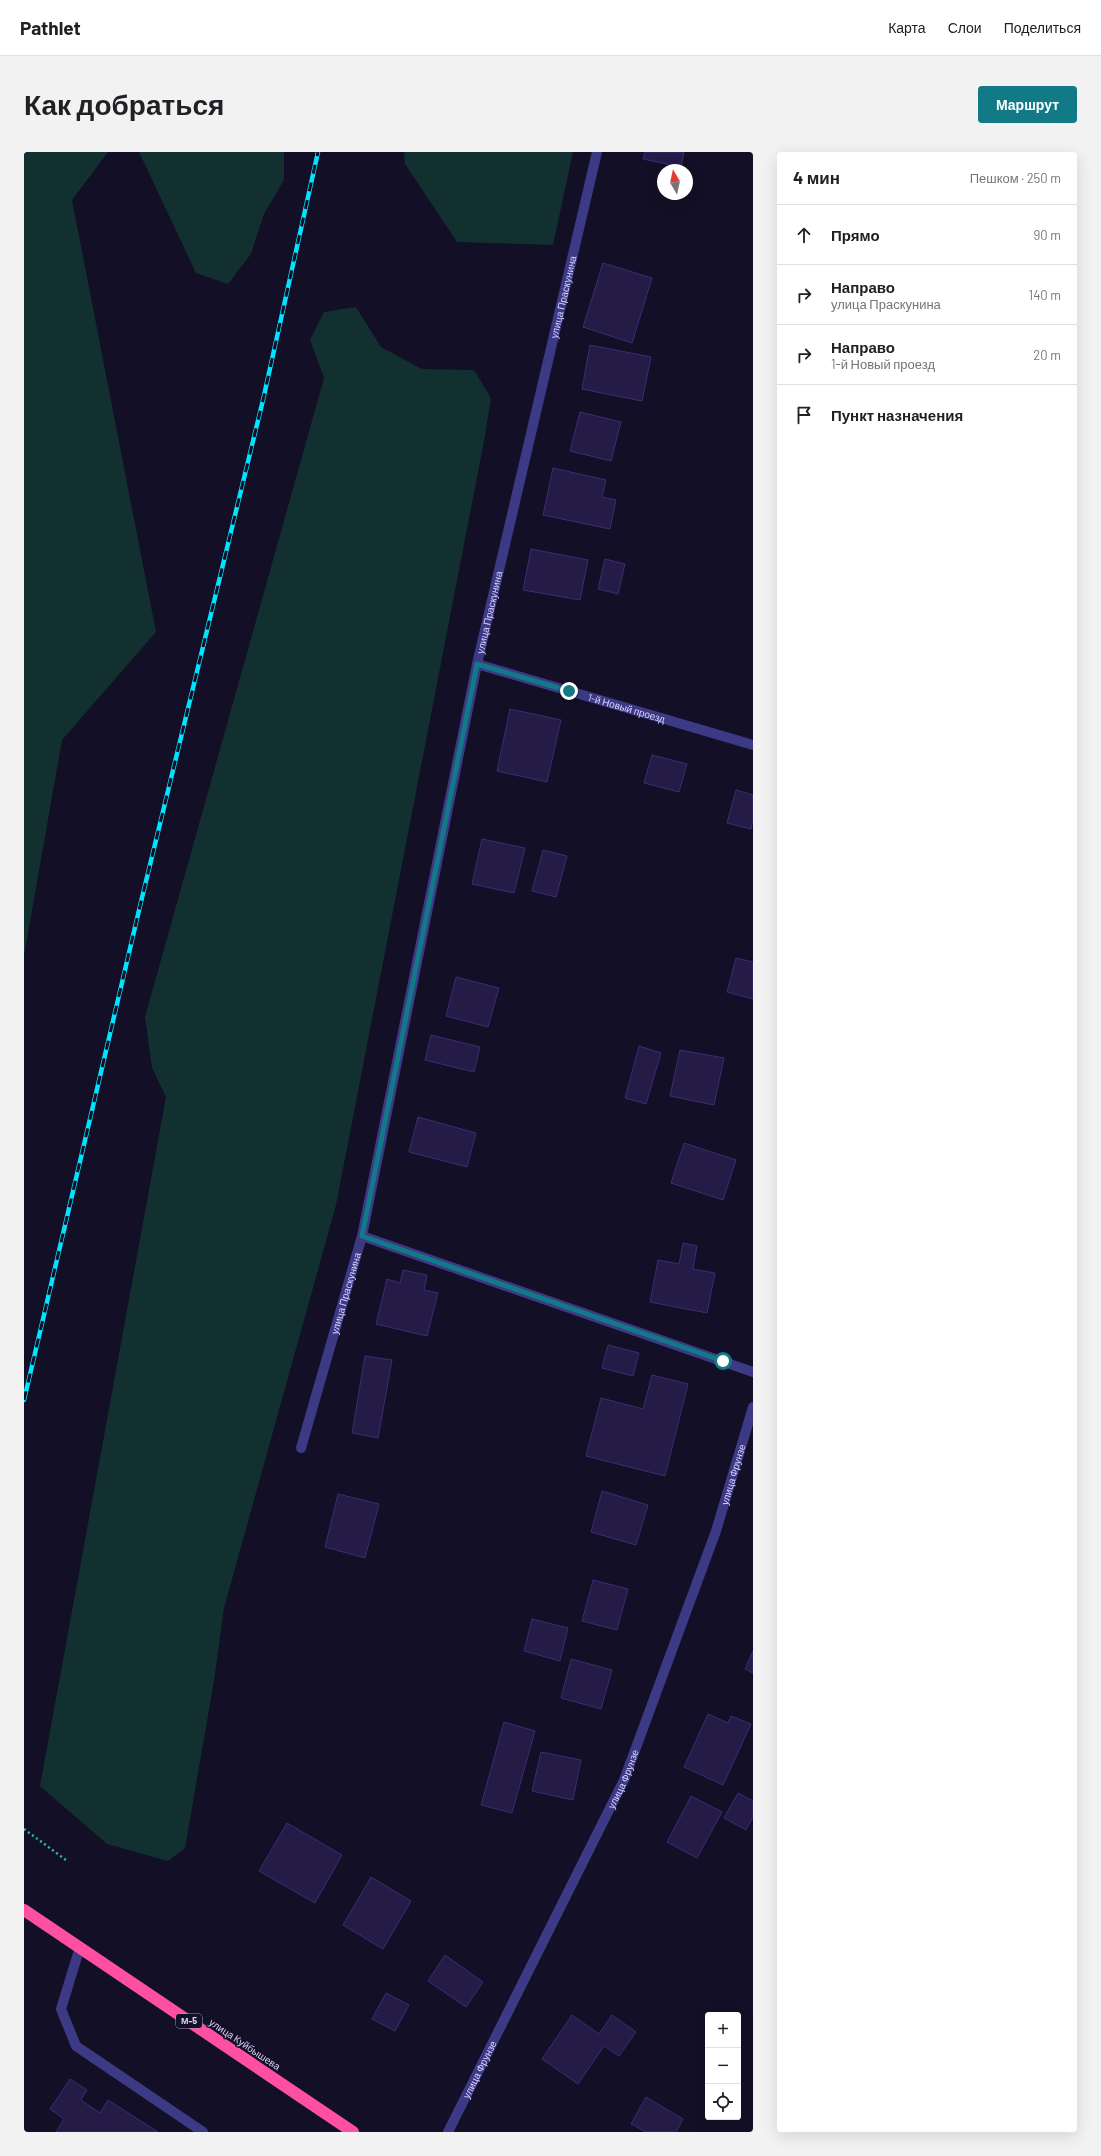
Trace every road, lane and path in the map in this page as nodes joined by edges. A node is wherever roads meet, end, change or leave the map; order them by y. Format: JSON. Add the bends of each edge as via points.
{"nodes":[{"id":1,"x":597,"y":152,"type":"edge"},
{"id":2,"x":477,"y":664,"type":"junction"},
{"id":3,"x":753,"y":745,"type":"edge"},
{"id":4,"x":362,"y":1236,"type":"junction"},
{"id":5,"x":753,"y":1372,"type":"edge"},
{"id":6,"x":753,"y":1407,"type":"edge"},
{"id":7,"x":301,"y":1448,"type":"dead end"},
{"id":8,"x":24,"y":1829,"type":"edge"},
{"id":9,"x":66,"y":1860,"type":"dead end"},
{"id":10,"x":24,"y":1910,"type":"edge"},
{"id":11,"x":80,"y":1947,"type":"junction"},
{"id":12,"x":203,"y":2132,"type":"edge"},
{"id":13,"x":353,"y":2132,"type":"edge"},
{"id":14,"x":448,"y":2132,"type":"edge"}],
"edges":[{"from":1,"to":2,"type":"street","name":"улица Праскунина"},
{"from":2,"to":3,"type":"street","name":"1-й Новый проезд"},
{"from":2,"to":4,"type":"street","name":"улица Праскунина"},
{"from":4,"to":5,"type":"street"},
{"from":4,"to":7,"type":"street","name":"улица Праскунина"},
{"from":6,"to":14,"type":"street","name":"улица Фрунзе","via":[[716,1531],[624,1780]]},
{"from":8,"to":9,"type":"path"},
{"from":10,"to":11,"type":"highway","name":"улица Куйбышева","number":"М-5"},
{"from":11,"to":12,"type":"street","via":[[61,2009],[76,2046]]},
{"from":11,"to":13,"type":"highway","name":"улица Куйбышева","number":"М-5"}]}
